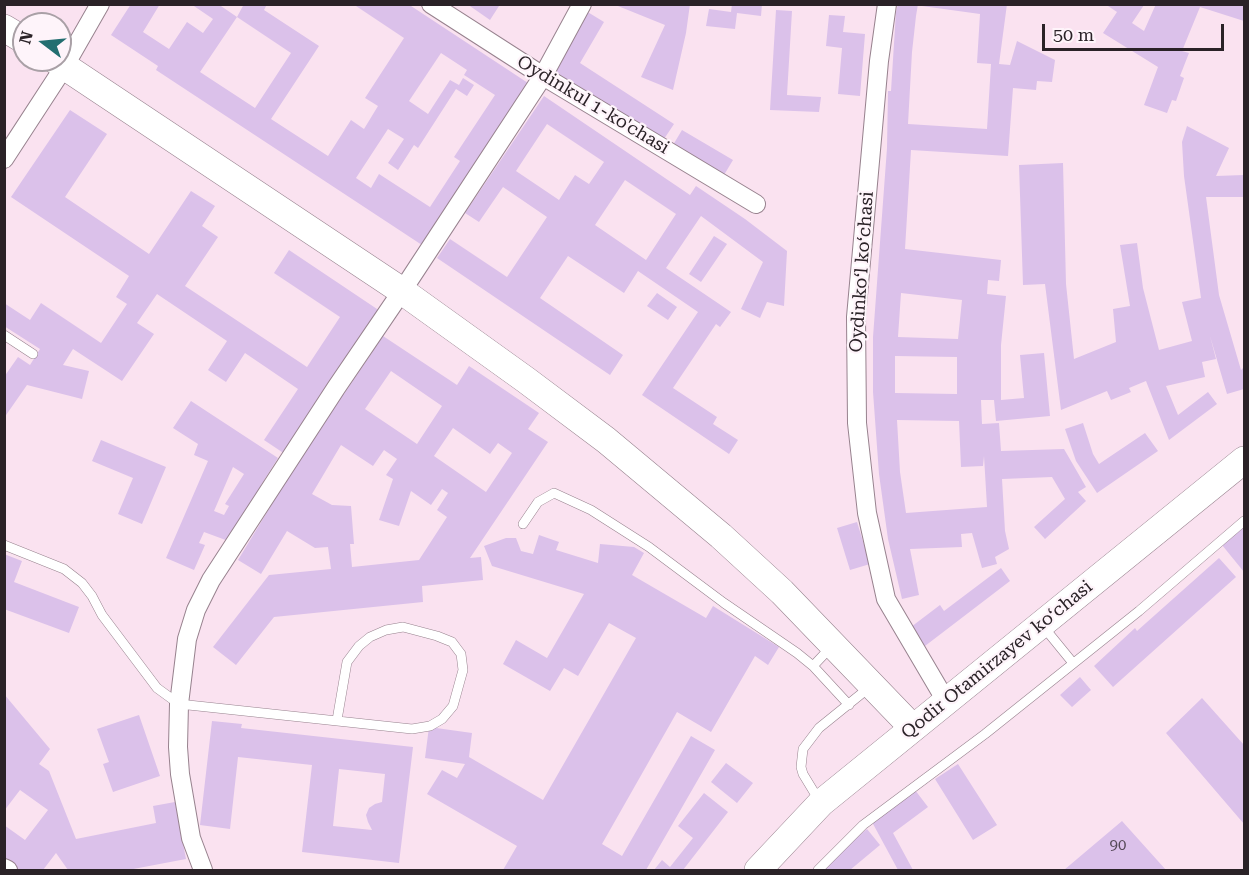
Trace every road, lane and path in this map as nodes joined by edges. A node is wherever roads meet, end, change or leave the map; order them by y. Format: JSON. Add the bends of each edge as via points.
{"nodes":[{"id":1,"x":100,"y":4,"type":"edge"},
{"id":2,"x":431,"y":4,"type":"edge"},
{"id":3,"x":582,"y":4,"type":"edge"},
{"id":4,"x":887,"y":4,"type":"edge"},
{"id":5,"x":72,"y":44,"type":"edge"},
{"id":6,"x":54,"y":72,"type":"edge"},
{"id":7,"x":72,"y":72,"type":"edge"},
{"id":8,"x":543,"y":76,"type":"junction"},
{"id":9,"x":4,"y":159,"type":"edge"},
{"id":10,"x":756,"y":204,"type":"dead end"},
{"id":11,"x":402,"y":291,"type":"junction"},
{"id":12,"x":4,"y":335,"type":"edge"},
{"id":13,"x":33,"y":354,"type":"dead end"},
{"id":14,"x":1245,"y":460,"type":"edge"},
{"id":15,"x":1245,"y":521,"type":"edge"},
{"id":16,"x":524,"y":524,"type":"dead end"},
{"id":17,"x":4,"y":545,"type":"edge"},
{"id":18,"x":1041,"y":624,"type":"junction"},
{"id":19,"x":834,"y":644,"type":"junction"},
{"id":20,"x":1073,"y":663,"type":"junction"},
{"id":21,"x":813,"y":666,"type":"junction"},
{"id":22,"x":873,"y":685,"type":"junction"},
{"id":23,"x":946,"y":701,"type":"junction"},
{"id":24,"x":179,"y":704,"type":"junction"},
{"id":25,"x":849,"y":705,"type":"junction"},
{"id":26,"x":337,"y":720,"type":"junction"},
{"id":27,"x":913,"y":728,"type":"junction"},
{"id":28,"x":820,"y":803,"type":"junction"},
{"id":29,"x":4,"y":868,"type":"edge"},
{"id":30,"x":8,"y":870,"type":"edge"},
{"id":31,"x":202,"y":870,"type":"edge"},
{"id":32,"x":758,"y":870,"type":"edge"},
{"id":33,"x":818,"y":870,"type":"edge"}],
"edges":[{"from":1,"to":5,"type":"street"},
{"from":2,"to":8,"type":"street","name":"Oydinkul 1-ko'chasi"},
{"from":3,"to":8,"type":"street"},
{"from":4,"to":23,"type":"street","name":"Oydinkoʻl koʻchasi","via":[[856,317],[857,423],[867,513],[886,599]]},
{"from":6,"to":9,"type":"street"},
{"from":7,"to":11,"type":"main road"},
{"from":8,"to":10,"type":"street","name":"Oydinkul 1-ko'chasi"},
{"from":8,"to":11,"type":"street"},
{"from":11,"to":19,"type":"main road","via":[[606,440],[721,536]]},
{"from":11,"to":24,"type":"street","via":[[212,580],[196,610],[187,639]]},
{"from":12,"to":13,"type":"lane"},
{"from":14,"to":18,"type":"main road","name":"Qodir Otamirzayev koʻchasi"},
{"from":15,"to":20,"type":"lane"},
{"from":16,"to":21,"type":"lane","via":[[538,502],[554,493],[591,510],[649,547]]},
{"from":17,"to":24,"type":"lane","via":[[64,569],[82,583],[157,688]]},
{"from":18,"to":20,"type":"lane"},
{"from":18,"to":23,"type":"main road","name":"Qodir Otamirzayev koʻchasi"},
{"from":19,"to":21,"type":"lane"},
{"from":19,"to":22,"type":"main road"},
{"from":20,"to":33,"type":"lane","via":[[863,825]]},
{"from":21,"to":25,"type":"lane"},
{"from":22,"to":25,"type":"lane"},
{"from":22,"to":27,"type":"main road"},
{"from":23,"to":27,"type":"main road","name":"Qodir Otamirzayev koʻchasi"},
{"from":24,"to":26,"type":"lane"},
{"from":24,"to":31,"type":"street","via":[[180,774],[191,838]]},
{"from":25,"to":28,"type":"lane","via":[[819,728],[803,749],[802,774]]},
{"from":26,"to":26,"type":"lane","via":[[347,662],[370,637],[402,627],[452,642],[461,654],[463,670],[453,706],[430,726],[412,729]]},
{"from":27,"to":28,"type":"main road","name":"Qodir Otamirzayev koʻchasi"},
{"from":28,"to":32,"type":"main road","name":"Qodir Otamirzayev koʻchasi"},
{"from":29,"to":30,"type":"street"}]}
